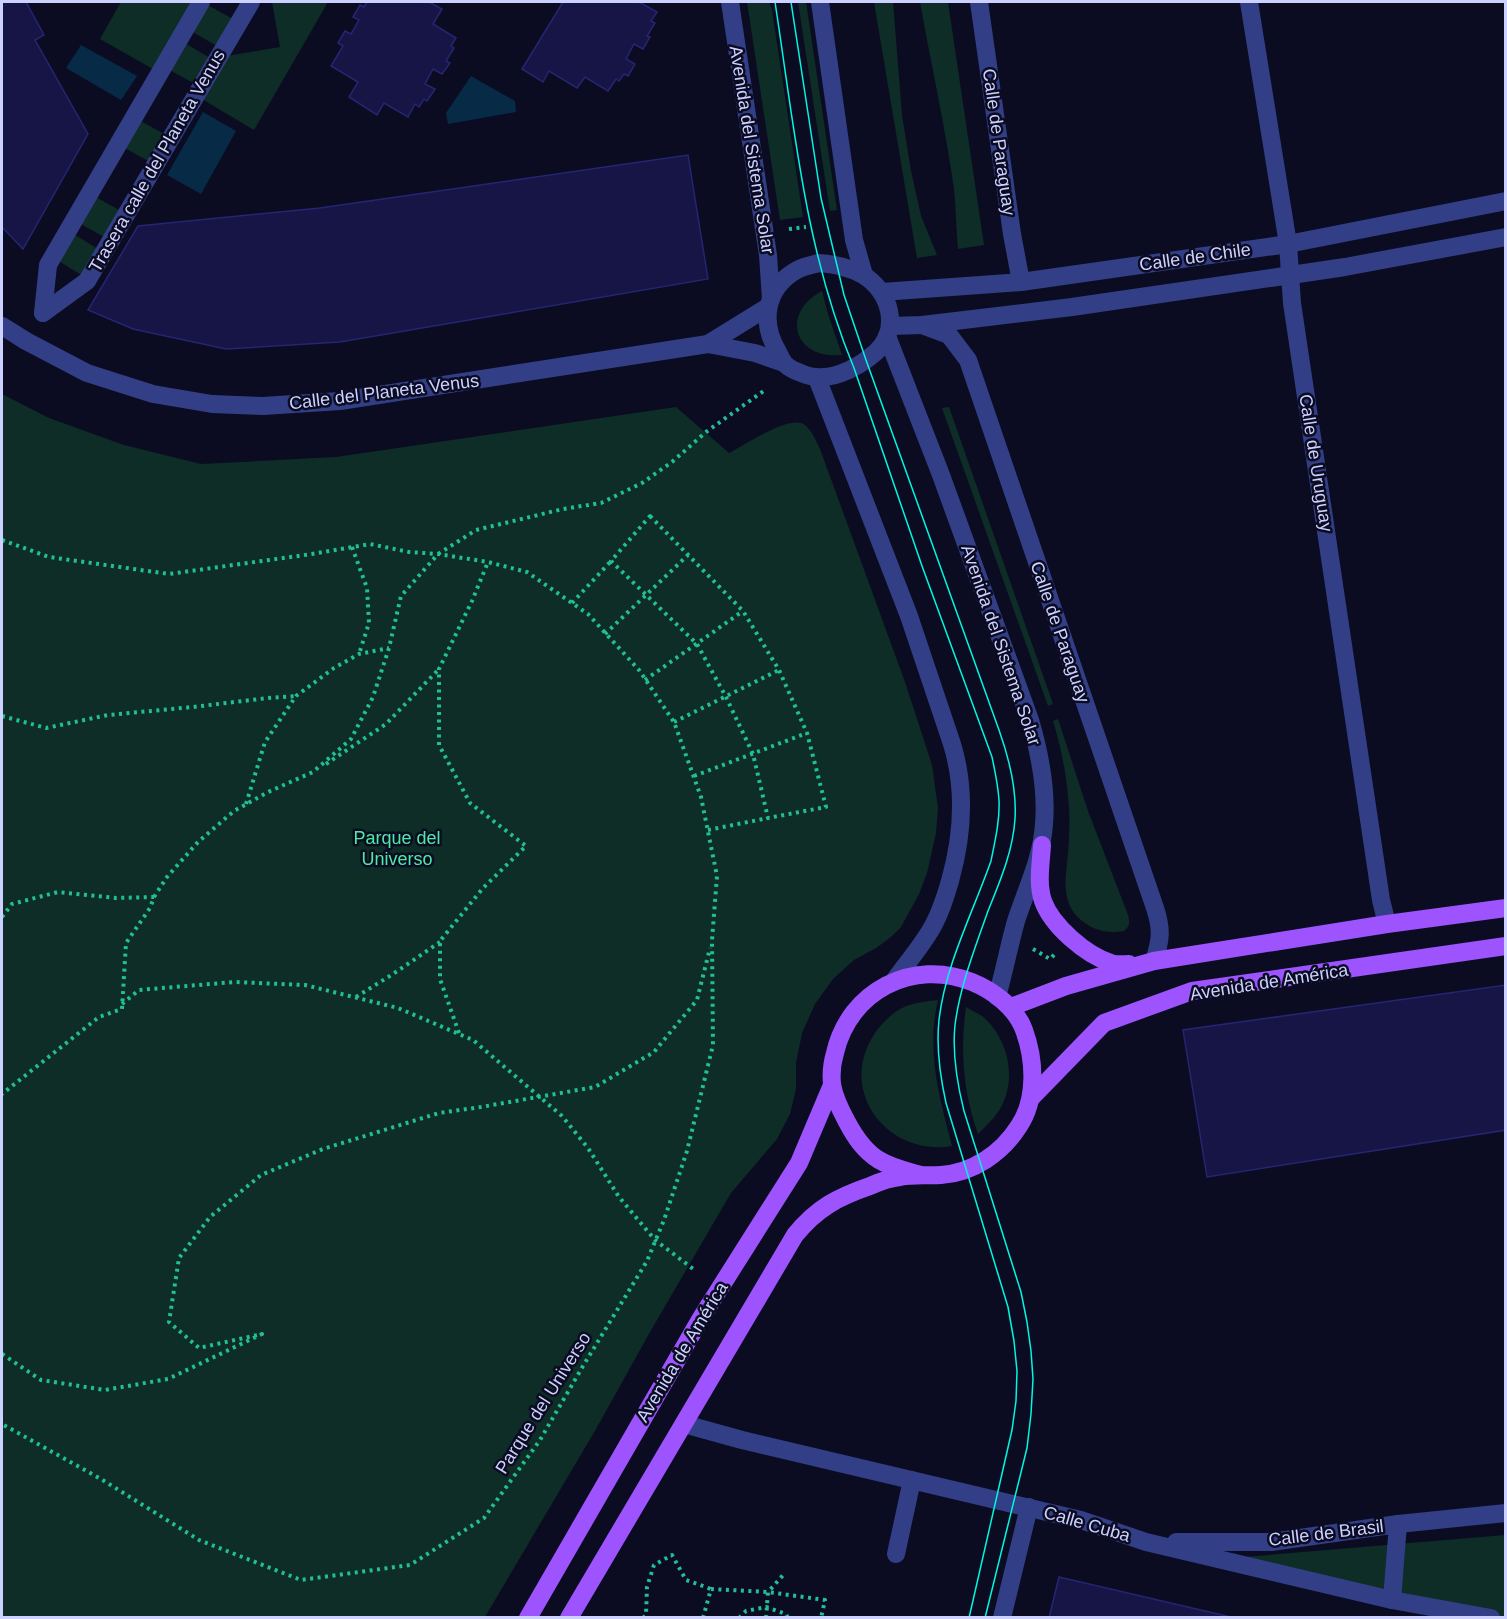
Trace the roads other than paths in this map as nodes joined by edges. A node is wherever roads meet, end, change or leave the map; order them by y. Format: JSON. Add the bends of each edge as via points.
{"nodes":[{"id":1,"x":201,"y":2,"type":"edge"},
{"id":2,"x":250,"y":2,"type":"edge"},
{"id":3,"x":730,"y":2,"type":"edge"},
{"id":4,"x":820,"y":2,"type":"edge"},
{"id":5,"x":979,"y":2,"type":"edge"},
{"id":6,"x":1249,"y":2,"type":"edge"},
{"id":7,"x":1506,"y":201,"type":"edge"},
{"id":8,"x":1506,"y":237,"type":"edge"},
{"id":9,"x":1288,"y":244,"type":"junction"},
{"id":10,"x":864,"y":275,"type":"junction"},
{"id":11,"x":1291,"y":275,"type":"junction"},
{"id":12,"x":1021,"y":282,"type":"junction"},
{"id":13,"x":882,"y":292,"type":"junction"},
{"id":14,"x":770,"y":303,"type":"junction"},
{"id":15,"x":922,"y":325,"type":"junction"},
{"id":16,"x":2,"y":326,"type":"edge"},
{"id":17,"x":889,"y":331,"type":"junction"},
{"id":18,"x":708,"y":344,"type":"junction"},
{"id":19,"x":784,"y":363,"type":"junction"},
{"id":20,"x":817,"y":378,"type":"junction"},
{"id":21,"x":1042,"y":845,"type":"junction"},
{"id":22,"x":1506,"y":908,"type":"edge"},
{"id":23,"x":1387,"y":924,"type":"junction"},
{"id":24,"x":1506,"y":946,"type":"edge"},
{"id":25,"x":1146,"y":963,"type":"junction"},
{"id":26,"x":894,"y":981,"type":"junction"},
{"id":27,"x":1004,"y":1002,"type":"junction"},
{"id":28,"x":832,"y":1085,"type":"junction"},
{"id":29,"x":1031,"y":1098,"type":"junction"},
{"id":30,"x":921,"y":1175,"type":"junction"},
{"id":31,"x":684,"y":1425,"type":"junction"},
{"id":32,"x":912,"y":1480,"type":"junction"},
{"id":33,"x":1029,"y":1507,"type":"junction"},
{"id":34,"x":1506,"y":1512,"type":"edge"},
{"id":35,"x":1398,"y":1524,"type":"junction"},
{"id":36,"x":1146,"y":1542,"type":"junction"},
{"id":37,"x":896,"y":1554,"type":"dead end"},
{"id":38,"x":1392,"y":1600,"type":"junction"},
{"id":39,"x":528,"y":1617,"type":"edge"},
{"id":40,"x":569,"y":1617,"type":"edge"},
{"id":41,"x":1002,"y":1617,"type":"edge"},
{"id":42,"x":1491,"y":1617,"type":"edge"}],
"edges":[{"from":1,"to":2,"type":"street","name":"Trasera calle del Planeta Venus","via":[[48,265],[44,313],[87,281]]},
{"from":3,"to":14,"type":"street","name":"Avenida del Sistema Solar","via":[[768,255]]},
{"from":4,"to":10,"type":"street","via":[[854,240]]},
{"from":5,"to":12,"type":"street","name":"Calle de Paraguay"},
{"from":6,"to":9,"type":"street","name":"Calle de Uruguay"},
{"from":7,"to":9,"type":"street","name":"Calle de Chile"},
{"from":8,"to":11,"type":"street","name":"Calle de Chile"},
{"from":9,"to":11,"type":"street","name":"Calle de Uruguay"},
{"from":9,"to":12,"type":"street","name":"Calle de Chile"},
{"from":10,"to":13,"type":"street"},
{"from":10,"to":14,"type":"street","via":[[836,264],[799,268],[776,288]]},
{"from":11,"to":15,"type":"street","name":"Calle de Chile"},
{"from":11,"to":23,"type":"street","name":"Calle de Uruguay","via":[[1292,303]]},
{"from":12,"to":13,"type":"street","name":"Calle de Chile"},
{"from":13,"to":17,"type":"street","via":[[890,310]]},
{"from":14,"to":18,"type":"street","name":"Calle del Planeta Venus"},
{"from":14,"to":19,"type":"street","via":[[768,327]]},
{"from":15,"to":17,"type":"street","name":"Calle de Chile"},
{"from":15,"to":25,"type":"street","name":"Calle de Paraguay","via":[[948,335],[968,360],[1155,908],[1160,944]]},
{"from":16,"to":18,"type":"street","name":"Calle del Planeta Venus","via":[[87,373],[153,394],[212,404],[263,406],[340,401]]},
{"from":17,"to":20,"type":"street","via":[[878,351],[854,368]]},
{"from":17,"to":21,"type":"street","name":"Avenida del Sistema Solar","via":[[1036,742],[1045,799]]},
{"from":18,"to":19,"type":"street","name":"Calle del Planeta Venus"},
{"from":19,"to":20,"type":"street"},
{"from":20,"to":26,"type":"street","via":[[909,616],[957,759],[961,786],[960,835],[941,906],[934,925]]},
{"from":21,"to":25,"type":"main road","via":[[1043,901],[1055,922],[1071,940],[1111,963]]},
{"from":21,"to":27,"type":"street","name":"Avenida del Sistema Solar","via":[[1016,924]]},
{"from":22,"to":23,"type":"main road"},
{"from":23,"to":25,"type":"main road"},
{"from":24,"to":29,"type":"main road","name":"Avenida de América","via":[[1192,992],[1104,1023]]},
{"from":25,"to":27,"type":"main road"},
{"from":26,"to":27,"type":"main road","name":"Avenida de América","via":[[920,974],[949,975],[980,986]]},
{"from":26,"to":28,"type":"main road","name":"Avenida de América","via":[[868,996],[848,1019],[832,1063]]},
{"from":27,"to":29,"type":"main road","name":"Avenida de América","via":[[1023,1028],[1029,1047],[1033,1072]]},
{"from":28,"to":30,"type":"main road","name":"Avenida de América","via":[[840,1110],[869,1153],[893,1168]]},
{"from":28,"to":39,"type":"main road","name":"Avenida de América","via":[[799,1163],[701,1318]]},
{"from":29,"to":30,"type":"main road","name":"Avenida de América","via":[[1020,1125],[1002,1147],[981,1163],[943,1175]]},
{"from":30,"to":31,"type":"main road","name":"Avenida de América","via":[[899,1177],[849,1193],[808,1220],[795,1235]]},
{"from":31,"to":32,"type":"street","name":"Calle Cuba"},
{"from":31,"to":40,"type":"main road","name":"Avenida de América"},
{"from":32,"to":33,"type":"street","name":"Calle Cuba"},
{"from":32,"to":37,"type":"street"},
{"from":33,"to":36,"type":"street","name":"Calle Cuba"},
{"from":33,"to":41,"type":"street"},
{"from":34,"to":35,"type":"street","name":"Calle de Brasil"},
{"from":35,"to":36,"type":"street","name":"Calle de Brasil","via":[[1271,1542]]},
{"from":35,"to":38,"type":"street"},
{"from":36,"to":38,"type":"street","name":"Calle Cuba"},
{"from":38,"to":42,"type":"street","name":"Calle Cuba"}]}
